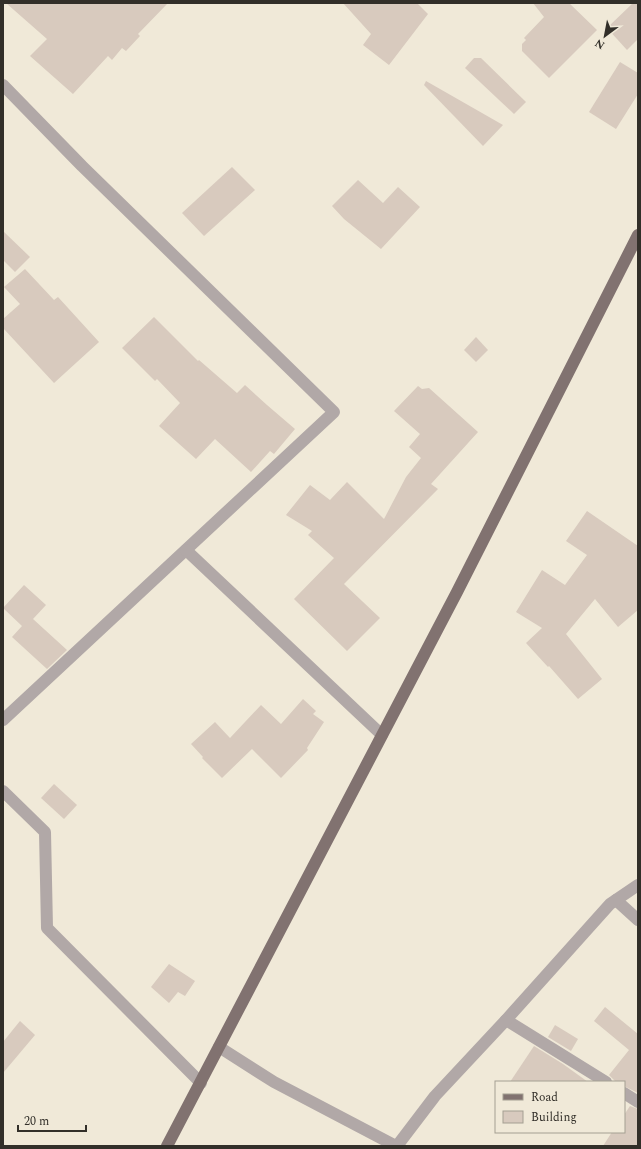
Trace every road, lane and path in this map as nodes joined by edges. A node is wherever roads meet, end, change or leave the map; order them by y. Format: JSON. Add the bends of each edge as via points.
{"nodes":[{"id":1,"x":3,"y":85,"type":"edge"},
{"id":2,"x":638,"y":235,"type":"edge"},
{"id":3,"x":186,"y":550,"type":"junction"},
{"id":4,"x":3,"y":720,"type":"edge"},
{"id":5,"x":382,"y":735,"type":"junction"},
{"id":6,"x":3,"y":791,"type":"edge"},
{"id":7,"x":638,"y":885,"type":"edge"},
{"id":8,"x":616,"y":900,"type":"junction"},
{"id":9,"x":638,"y":920,"type":"edge"},
{"id":10,"x":506,"y":1020,"type":"junction"},
{"id":11,"x":219,"y":1048,"type":"junction"},
{"id":12,"x":604,"y":1081,"type":"edge"},
{"id":13,"x":201,"y":1083,"type":"junction"},
{"id":14,"x":625,"y":1094,"type":"edge"},
{"id":15,"x":638,"y":1102,"type":"edge"},
{"id":16,"x":167,"y":1146,"type":"edge"},
{"id":17,"x":397,"y":1146,"type":"edge"}],
"edges":[{"from":1,"to":3,"type":"street","via":[[82,166],[334,412]]},
{"from":2,"to":5,"type":"main road"},
{"from":3,"to":4,"type":"street"},
{"from":3,"to":5,"type":"street"},
{"from":5,"to":11,"type":"main road"},
{"from":6,"to":13,"type":"street","via":[[45,832],[47,928]]},
{"from":7,"to":8,"type":"street"},
{"from":8,"to":9,"type":"street"},
{"from":8,"to":10,"type":"street"},
{"from":10,"to":12,"type":"street"},
{"from":10,"to":17,"type":"street","via":[[435,1096]]},
{"from":11,"to":13,"type":"main road"},
{"from":11,"to":17,"type":"street","via":[[274,1082]]},
{"from":13,"to":16,"type":"main road"},
{"from":14,"to":15,"type":"street"}]}
